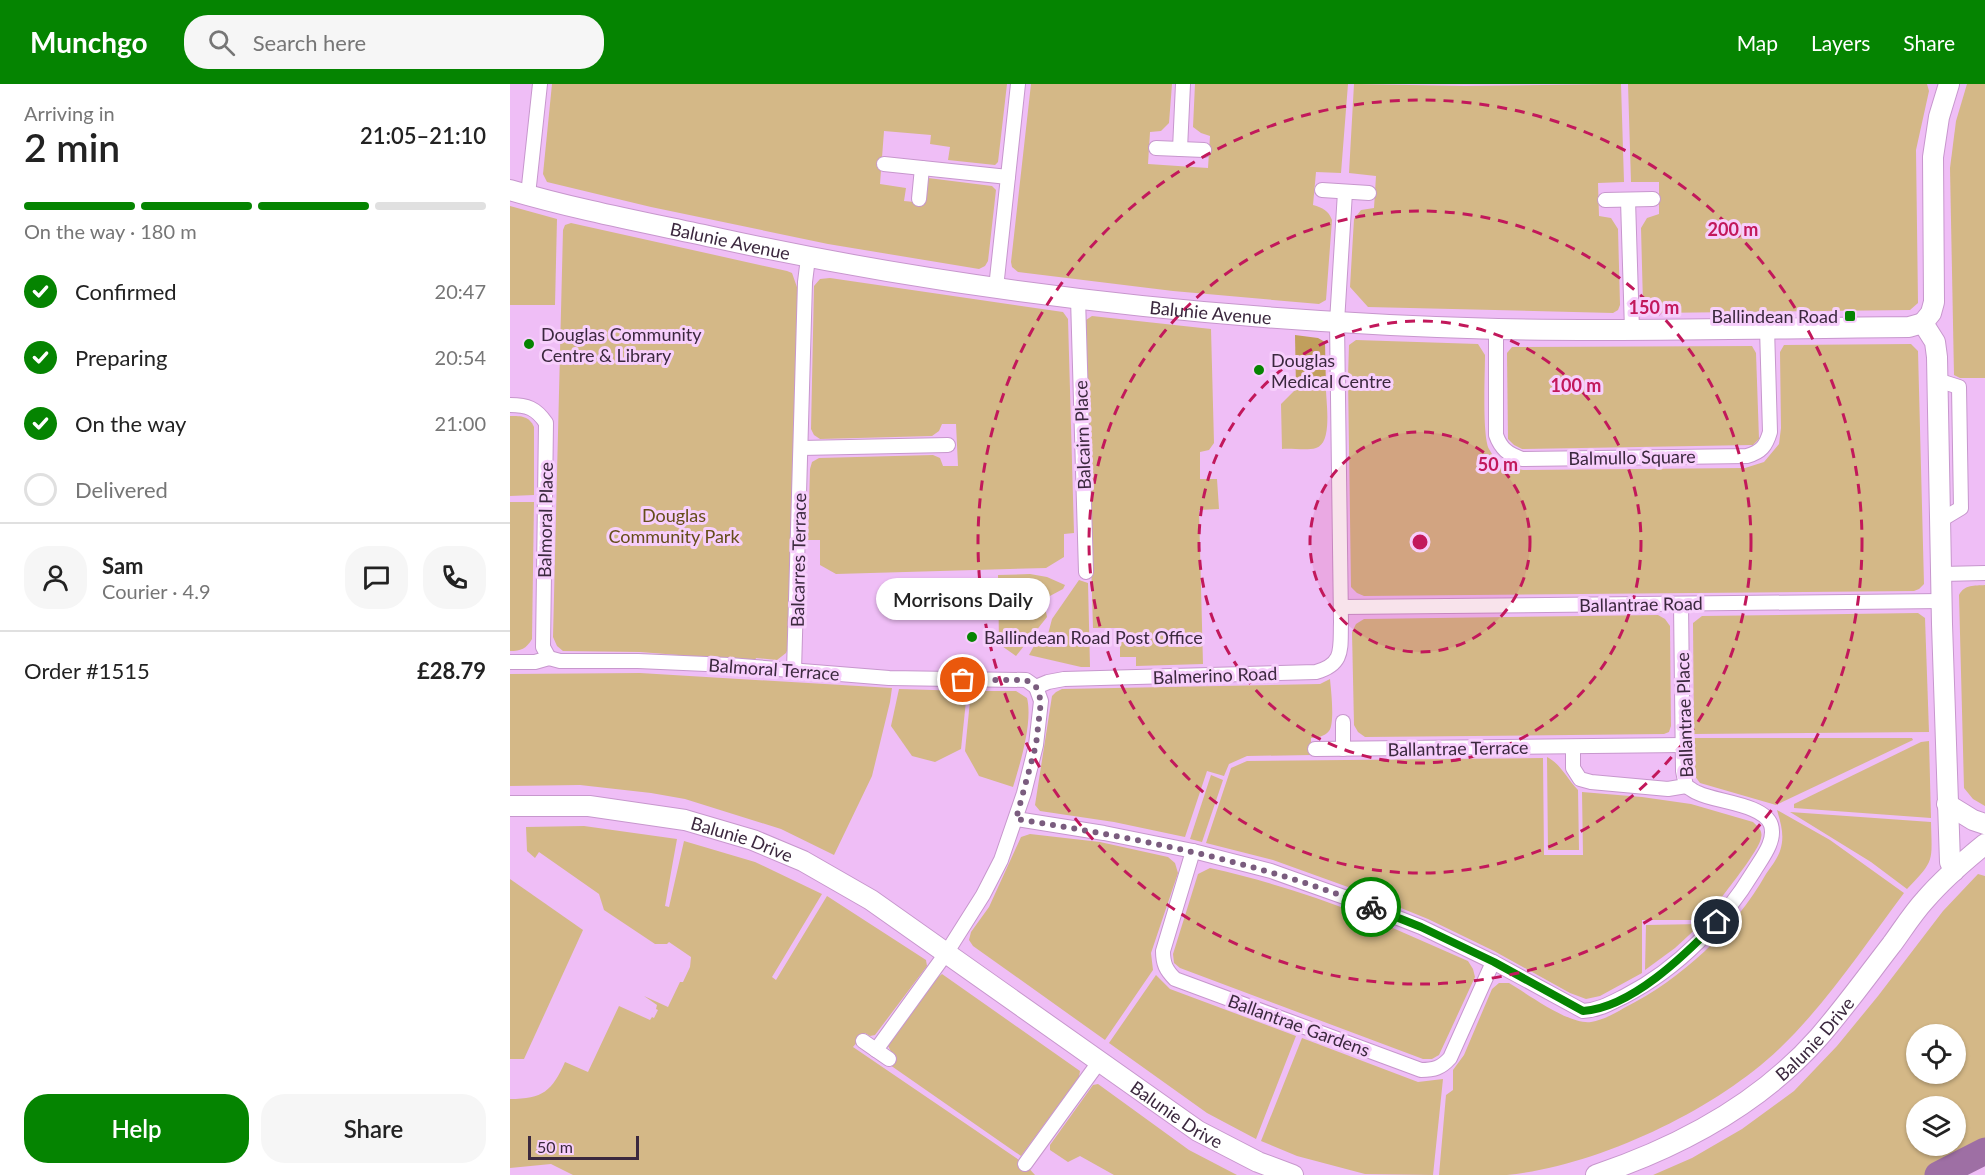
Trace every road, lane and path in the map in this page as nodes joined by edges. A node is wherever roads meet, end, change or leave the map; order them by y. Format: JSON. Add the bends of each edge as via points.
{"nodes":[{"id":1,"x":540,"y":84,"type":"edge"},
{"id":2,"x":1018,"y":84,"type":"edge"},
{"id":3,"x":1183,"y":84,"type":"edge"},
{"id":4,"x":1949,"y":84,"type":"edge"},
{"id":5,"x":1156,"y":148,"type":"dead end"},
{"id":6,"x":1180,"y":149,"type":"junction"},
{"id":7,"x":1204,"y":150,"type":"dead end"},
{"id":8,"x":884,"y":164,"type":"dead end"},
{"id":9,"x":922,"y":168,"type":"junction"},
{"id":10,"x":1008,"y":177,"type":"junction"},
{"id":11,"x":1322,"y":190,"type":"dead end"},
{"id":12,"x":519,"y":192,"type":"edge"},
{"id":13,"x":1345,"y":192,"type":"junction"},
{"id":14,"x":1369,"y":193,"type":"dead end"},
{"id":15,"x":919,"y":199,"type":"dead end"},
{"id":16,"x":1653,"y":199,"type":"dead end"},
{"id":17,"x":1628,"y":200,"type":"junction"},
{"id":18,"x":1605,"y":201,"type":"dead end"},
{"id":19,"x":808,"y":258,"type":"junction"},
{"id":20,"x":996,"y":288,"type":"junction"},
{"id":21,"x":1078,"y":298,"type":"junction"},
{"id":22,"x":1337,"y":322,"type":"junction"},
{"id":23,"x":1923,"y":323,"type":"junction"},
{"id":24,"x":1767,"y":328,"type":"junction"},
{"id":25,"x":1496,"y":329,"type":"junction"},
{"id":26,"x":1632,"y":330,"type":"junction"},
{"id":27,"x":1938,"y":380,"type":"junction"},
{"id":28,"x":510,"y":405,"type":"edge"},
{"id":29,"x":948,"y":445,"type":"dead end"},
{"id":30,"x":801,"y":448,"type":"junction"},
{"id":31,"x":1941,"y":520,"type":"junction"},
{"id":32,"x":1086,"y":572,"type":"dead end"},
{"id":33,"x":1985,"y":573,"type":"edge"},
{"id":34,"x":1942,"y":574,"type":"junction"},
{"id":35,"x":1942,"y":601,"type":"junction"},
{"id":36,"x":1681,"y":604,"type":"junction"},
{"id":37,"x":1341,"y":607,"type":"junction"},
{"id":38,"x":549,"y":658,"type":"junction"},
{"id":39,"x":510,"y":662,"type":"edge"},
{"id":40,"x":794,"y":671,"type":"junction"},
{"id":41,"x":1036,"y":687,"type":"junction"},
{"id":42,"x":1343,"y":722,"type":"dead end"},
{"id":43,"x":1683,"y":746,"type":"junction"},
{"id":44,"x":1573,"y":747,"type":"junction"},
{"id":45,"x":1315,"y":749,"type":"dead end"},
{"id":46,"x":1343,"y":749,"type":"junction"},
{"id":47,"x":1686,"y":786,"type":"junction"},
{"id":48,"x":1947,"y":804,"type":"junction"},
{"id":49,"x":510,"y":807,"type":"edge"},
{"id":50,"x":1016,"y":819,"type":"junction"},
{"id":51,"x":1985,"y":824,"type":"edge"},
{"id":52,"x":1192,"y":851,"type":"junction"},
{"id":53,"x":1981,"y":853,"type":"edge"},
{"id":54,"x":1954,"y":871,"type":"junction"},
{"id":55,"x":946,"y":952,"type":"junction"},
{"id":56,"x":1494,"y":962,"type":"junction"},
{"id":57,"x":863,"y":1041,"type":"dead end"},
{"id":58,"x":876,"y":1050,"type":"junction"},
{"id":59,"x":889,"y":1059,"type":"dead end"},
{"id":60,"x":1100,"y":1062,"type":"junction"},
{"id":61,"x":1025,"y":1164,"type":"dead end"},
{"id":62,"x":1256,"y":1168,"type":"edge"},
{"id":63,"x":1293,"y":1175,"type":"edge"},
{"id":64,"x":1596,"y":1175,"type":"edge"}],
"edges":[{"from":1,"to":12,"type":"street"},
{"from":2,"to":10,"type":"street"},
{"from":3,"to":6,"type":"street"},
{"from":4,"to":23,"type":"street","via":[[1933,157],[1934,302]]},
{"from":5,"to":6,"type":"street"},
{"from":6,"to":7,"type":"street"},
{"from":8,"to":9,"type":"street"},
{"from":9,"to":10,"type":"street"},
{"from":9,"to":15,"type":"street"},
{"from":10,"to":20,"type":"street"},
{"from":11,"to":13,"type":"street"},
{"from":12,"to":19,"type":"street","name":"Balunie Avenue"},
{"from":13,"to":14,"type":"street"},
{"from":13,"to":22,"type":"street","name":"Balmerino Road"},
{"from":16,"to":17,"type":"street"},
{"from":17,"to":18,"type":"street"},
{"from":17,"to":26,"type":"street"},
{"from":19,"to":20,"type":"street","name":"Balunie Avenue"},
{"from":19,"to":30,"type":"street","name":"Balcarres Terrace"},
{"from":20,"to":21,"type":"street","name":"Balunie Avenue"},
{"from":21,"to":22,"type":"street","name":"Balunie Avenue"},
{"from":21,"to":32,"type":"street","name":"Balcairn Place"},
{"from":22,"to":25,"type":"street","name":"Balunie Avenue"},
{"from":22,"to":37,"type":"street","name":"Balmerino Road"},
{"from":23,"to":24,"type":"street","name":"Balunie Avenue","via":[[1909,327]]},
{"from":23,"to":27,"type":"street","via":[[1935,342]]},
{"from":24,"to":25,"type":"street","name":"Balmullo Square","via":[[1770,432],[1767,444],[1758,453],[1522,459],[1500,447],[1496,435]]},
{"from":24,"to":26,"type":"street","name":"Balunie Avenue"},
{"from":25,"to":26,"type":"street","name":"Balunie Avenue"},
{"from":27,"to":31,"type":"street"},
{"from":27,"to":31,"type":"street","via":[[1959,387],[1961,508]]},
{"from":28,"to":38,"type":"street","name":"Balmoral Place","via":[[525,405],[538,412],[546,423],[543,647]]},
{"from":29,"to":30,"type":"street"},
{"from":30,"to":40,"type":"street","name":"Balcarres Terrace"},
{"from":31,"to":34,"type":"street"},
{"from":33,"to":34,"type":"street"},
{"from":34,"to":35,"type":"street"},
{"from":35,"to":36,"type":"street","name":"Ballantrae Road"},
{"from":35,"to":48,"type":"street"},
{"from":36,"to":37,"type":"street","name":"Ballantrae Road"},
{"from":36,"to":43,"type":"street","name":"Ballantrae Place"},
{"from":37,"to":41,"type":"street","name":"Balmerino Road","via":[[1340,653],[1329,669],[1064,679]]},
{"from":38,"to":39,"type":"street","name":"Balmoral Terrace"},
{"from":38,"to":40,"type":"street","name":"Balmoral Terrace"},
{"from":40,"to":41,"type":"street","name":"Balmoral Terrace","via":[[889,678],[1026,680]]},
{"from":41,"to":50,"type":"street","via":[[1041,701],[1036,745]]},
{"from":42,"to":46,"type":"street"},
{"from":43,"to":44,"type":"street","name":"Ballantrae Terrace"},
{"from":43,"to":47,"type":"street","name":"Ballantrae Place"},
{"from":44,"to":46,"type":"street","name":"Ballantrae Terrace"},
{"from":44,"to":47,"type":"street","via":[[1573,768],[1580,779],[1668,789]]},
{"from":45,"to":46,"type":"street","name":"Ballantrae Terrace"},
{"from":47,"to":56,"type":"street","name":"Ballantrae Place","via":[[1754,810],[1771,824],[1772,836],[1740,895],[1683,956],[1644,986],[1604,1007],[1583,1011]]},
{"from":48,"to":51,"type":"street"},
{"from":48,"to":54,"type":"street"},
{"from":49,"to":55,"type":"street","name":"Balunie Drive","via":[[589,806],[635,812],[685,820],[753,840],[835,878]]},
{"from":50,"to":52,"type":"street","name":"Ballantrae Place"},
{"from":50,"to":55,"type":"street","via":[[984,895]]},
{"from":52,"to":56,"type":"street","name":"Ballantrae Place","via":[[1270,871],[1347,898]]},
{"from":52,"to":56,"type":"street","name":"Ballantrae Gardens","via":[[1163,951],[1166,971],[1175,979],[1421,1070],[1433,1070],[1450,1058]]},
{"from":53,"to":54,"type":"street","name":"Balunie Drive"},
{"from":54,"to":64,"type":"street","name":"Balunie Drive","via":[[1924,901],[1818,1039],[1773,1082],[1680,1142]]},
{"from":55,"to":58,"type":"street"},
{"from":55,"to":60,"type":"street","name":"Balunie Drive"},
{"from":57,"to":58,"type":"street"},
{"from":58,"to":59,"type":"street"},
{"from":60,"to":61,"type":"street"},
{"from":60,"to":62,"type":"street","name":"Balunie Drive"},
{"from":62,"to":63,"type":"street","name":"Balunie Drive"}]}
